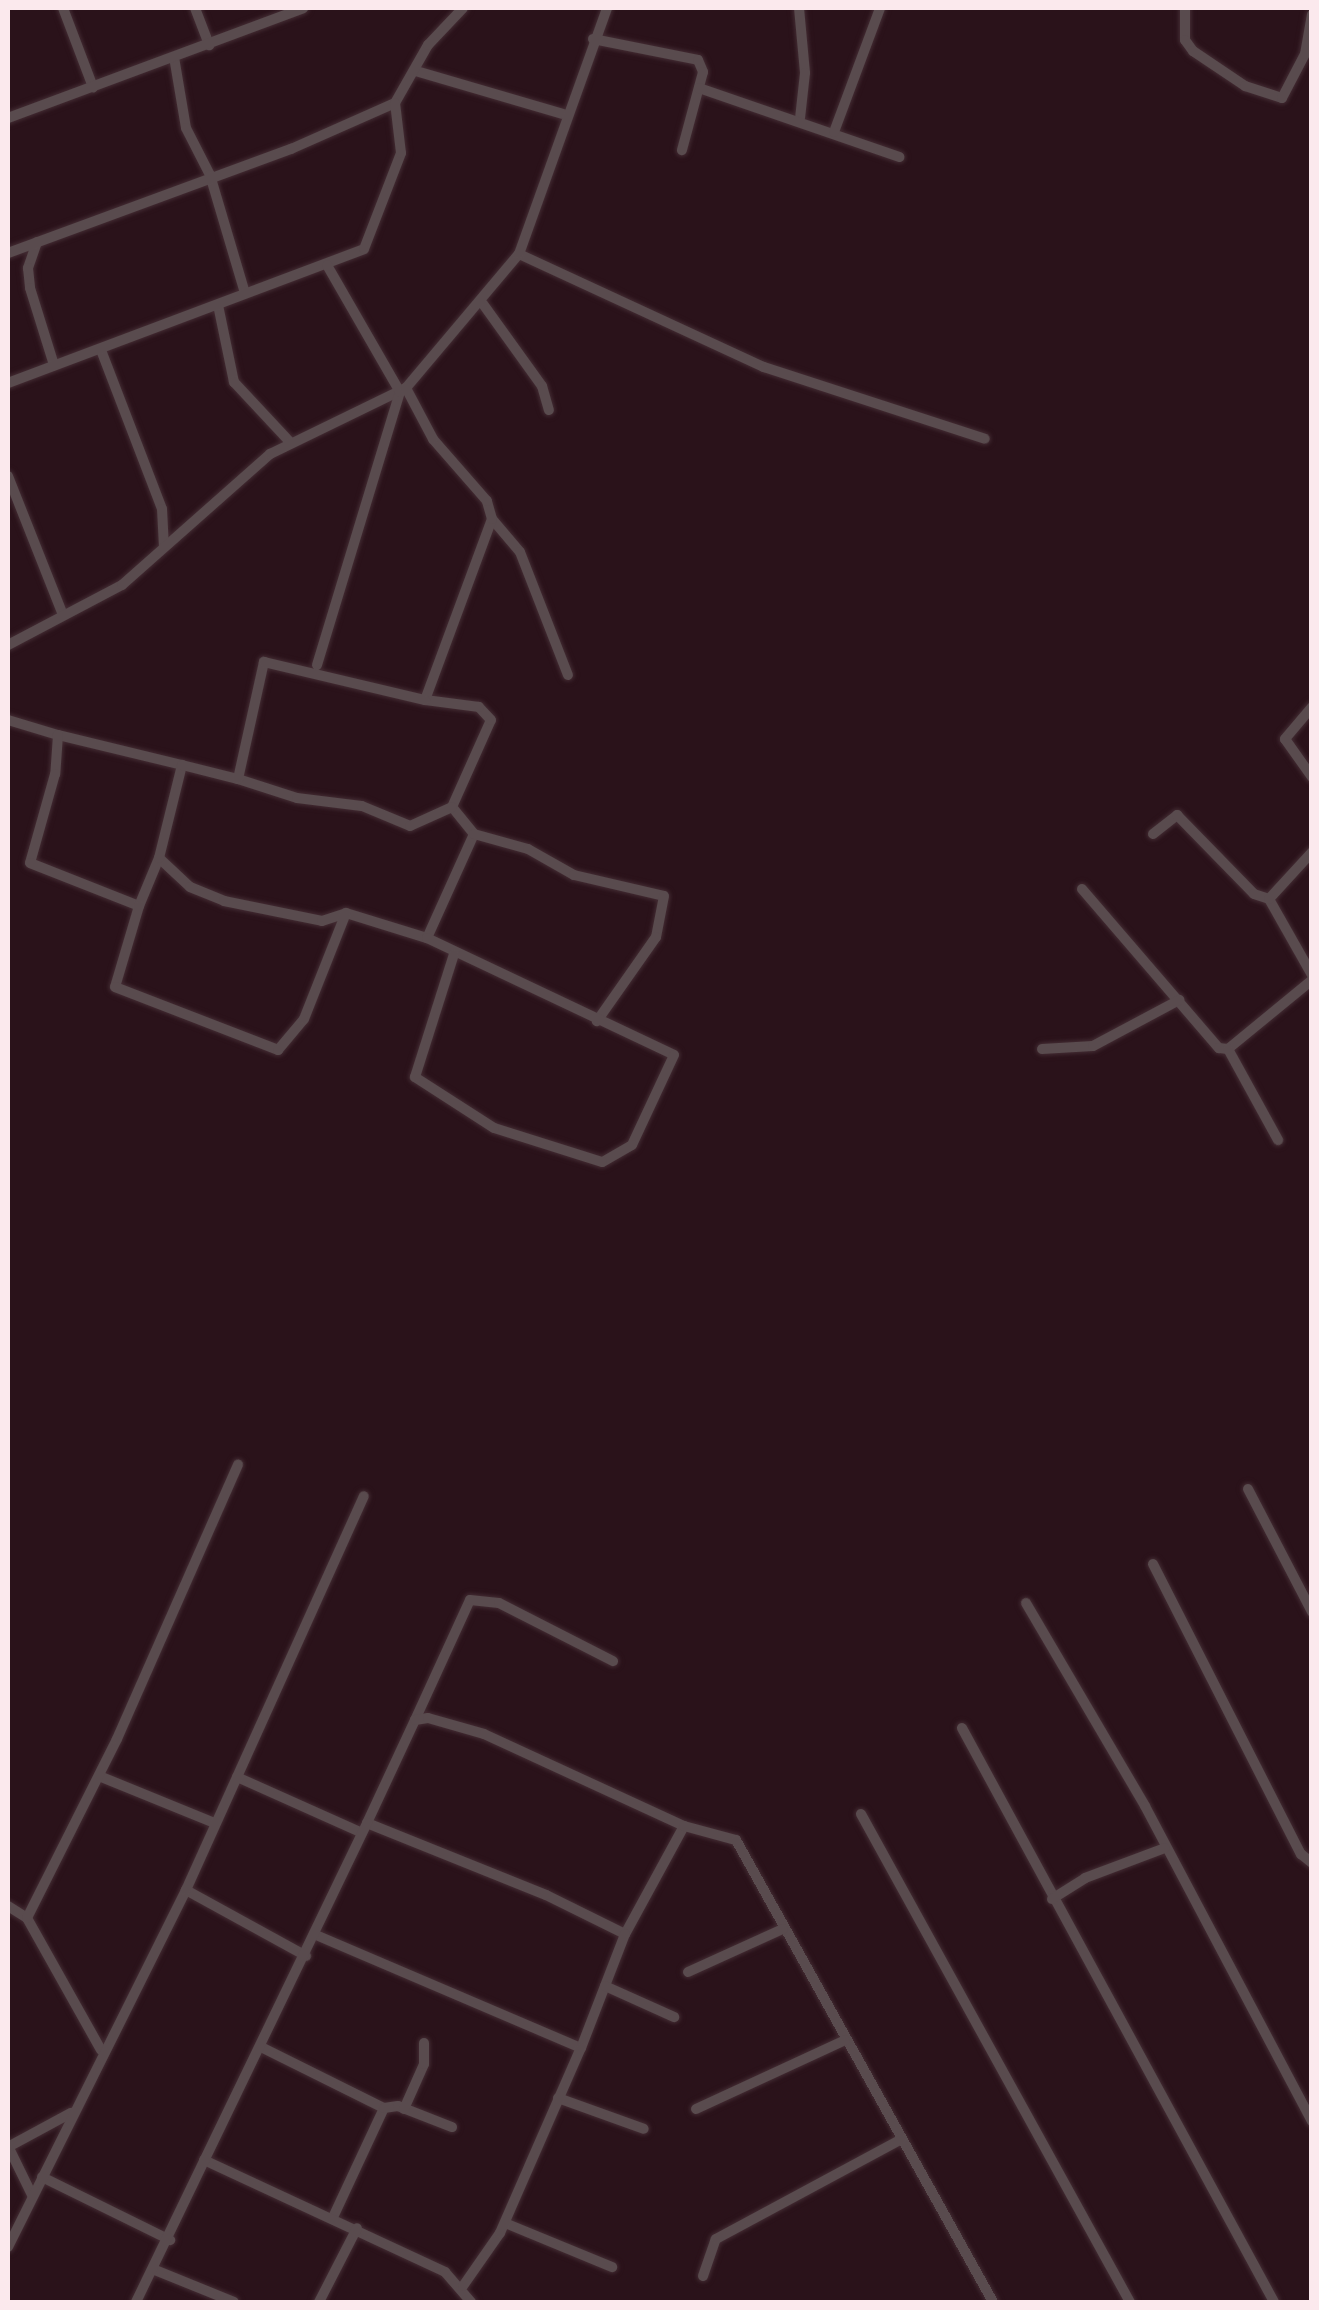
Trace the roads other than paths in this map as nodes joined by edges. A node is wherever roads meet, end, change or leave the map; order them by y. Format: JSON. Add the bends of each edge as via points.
{"nodes":[{"id":1,"x":63,"y":8,"type":"edge"},
{"id":2,"x":195,"y":8,"type":"edge"},
{"id":3,"x":304,"y":8,"type":"edge"},
{"id":4,"x":607,"y":8,"type":"edge"},
{"id":5,"x":799,"y":8,"type":"edge"},
{"id":6,"x":880,"y":8,"type":"edge"},
{"id":7,"x":1185,"y":8,"type":"edge"},
{"id":8,"x":457,"y":9,"type":"edge"},
{"id":9,"x":1312,"y":15,"type":"edge"},
{"id":10,"x":593,"y":39,"type":"junction"},
{"id":11,"x":208,"y":45,"type":"junction"},
{"id":12,"x":174,"y":58,"type":"junction"},
{"id":13,"x":416,"y":71,"type":"junction"},
{"id":14,"x":93,"y":87,"type":"junction"},
{"id":15,"x":699,"y":88,"type":"junction"},
{"id":16,"x":395,"y":103,"type":"junction"},
{"id":17,"x":564,"y":114,"type":"junction"},
{"id":18,"x":8,"y":118,"type":"edge"},
{"id":19,"x":800,"y":118,"type":"junction"},
{"id":20,"x":834,"y":132,"type":"junction"},
{"id":21,"x":682,"y":150,"type":"dead end"},
{"id":22,"x":898,"y":157,"type":"dead end"},
{"id":23,"x":210,"y":175,"type":"junction"},
{"id":24,"x":37,"y":242,"type":"junction"},
{"id":25,"x":8,"y":253,"type":"edge"},
{"id":26,"x":519,"y":254,"type":"junction"},
{"id":27,"x":327,"y":265,"type":"junction"},
{"id":28,"x":246,"y":294,"type":"junction"},
{"id":29,"x":482,"y":304,"type":"junction"},
{"id":30,"x":218,"y":305,"type":"junction"},
{"id":31,"x":101,"y":350,"type":"junction"},
{"id":32,"x":54,"y":365,"type":"junction"},
{"id":33,"x":8,"y":383,"type":"edge"},
{"id":34,"x":403,"y":390,"type":"junction"},
{"id":35,"x":549,"y":410,"type":"dead end"},
{"id":36,"x":985,"y":438,"type":"dead end"},
{"id":37,"x":290,"y":442,"type":"junction"},
{"id":38,"x":8,"y":476,"type":"edge"},
{"id":39,"x":492,"y":519,"type":"junction"},
{"id":40,"x":164,"y":547,"type":"junction"},
{"id":41,"x":63,"y":615,"type":"junction"},
{"id":42,"x":8,"y":645,"type":"edge"},
{"id":43,"x":318,"y":665,"type":"dead end"},
{"id":44,"x":568,"y":675,"type":"dead end"},
{"id":45,"x":426,"y":700,"type":"junction"},
{"id":46,"x":1312,"y":708,"type":"edge"},
{"id":47,"x":8,"y":720,"type":"edge"},
{"id":48,"x":58,"y":735,"type":"junction"},
{"id":49,"x":182,"y":765,"type":"junction"},
{"id":50,"x":1312,"y":777,"type":"edge"},
{"id":51,"x":238,"y":779,"type":"junction"},
{"id":52,"x":452,"y":807,"type":"junction"},
{"id":53,"x":474,"y":834,"type":"junction"},
{"id":54,"x":1153,"y":834,"type":"dead end"},
{"id":55,"x":1312,"y":852,"type":"edge"},
{"id":56,"x":159,"y":858,"type":"junction"},
{"id":57,"x":1082,"y":889,"type":"dead end"},
{"id":58,"x":1269,"y":899,"type":"junction"},
{"id":59,"x":139,"y":906,"type":"junction"},
{"id":60,"x":346,"y":913,"type":"junction"},
{"id":61,"x":427,"y":938,"type":"junction"},
{"id":62,"x":454,"y":954,"type":"junction"},
{"id":63,"x":1312,"y":978,"type":"edge"},
{"id":64,"x":1178,"y":1000,"type":"junction"},
{"id":65,"x":596,"y":1021,"type":"junction"},
{"id":66,"x":1042,"y":1048,"type":"dead end"},
{"id":67,"x":1228,"y":1049,"type":"junction"},
{"id":68,"x":1278,"y":1140,"type":"dead end"},
{"id":69,"x":238,"y":1465,"type":"dead end"},
{"id":70,"x":1248,"y":1489,"type":"dead end"},
{"id":71,"x":364,"y":1496,"type":"dead end"},
{"id":72,"x":1153,"y":1564,"type":"dead end"},
{"id":73,"x":1026,"y":1603,"type":"dead end"},
{"id":74,"x":1312,"y":1612,"type":"edge"},
{"id":75,"x":613,"y":1661,"type":"dead end"},
{"id":76,"x":415,"y":1720,"type":"junction"},
{"id":77,"x":962,"y":1728,"type":"dead end"},
{"id":78,"x":98,"y":1776,"type":"junction"},
{"id":79,"x":237,"y":1777,"type":"junction"},
{"id":80,"x":861,"y":1814,"type":"dead end"},
{"id":81,"x":215,"y":1823,"type":"junction"},
{"id":82,"x":684,"y":1826,"type":"junction"},
{"id":83,"x":362,"y":1827,"type":"junction"},
{"id":84,"x":1165,"y":1848,"type":"junction"},
{"id":85,"x":1312,"y":1863,"type":"edge"},
{"id":86,"x":186,"y":1890,"type":"junction"},
{"id":87,"x":1052,"y":1898,"type":"junction"},
{"id":88,"x":8,"y":1906,"type":"edge"},
{"id":89,"x":27,"y":1918,"type":"junction"},
{"id":90,"x":783,"y":1929,"type":"junction"},
{"id":91,"x":625,"y":1934,"type":"junction"},
{"id":92,"x":316,"y":1935,"type":"junction"},
{"id":93,"x":306,"y":1956,"type":"junction"},
{"id":94,"x":688,"y":1972,"type":"dead end"},
{"id":95,"x":605,"y":1986,"type":"junction"},
{"id":96,"x":674,"y":2017,"type":"dead end"},
{"id":97,"x":844,"y":2040,"type":"junction"},
{"id":98,"x":424,"y":2043,"type":"dead end"},
{"id":99,"x":261,"y":2047,"type":"junction"},
{"id":100,"x":581,"y":2048,"type":"junction"},
{"id":101,"x":101,"y":2050,"type":"junction"},
{"id":102,"x":558,"y":2098,"type":"junction"},
{"id":103,"x":384,"y":2108,"type":"junction"},
{"id":104,"x":404,"y":2108,"type":"junction"},
{"id":105,"x":696,"y":2109,"type":"dead end"},
{"id":106,"x":72,"y":2112,"type":"junction"},
{"id":107,"x":1312,"y":2121,"type":"edge"},
{"id":108,"x":452,"y":2127,"type":"dead end"},
{"id":109,"x":644,"y":2129,"type":"dead end"},
{"id":110,"x":902,"y":2139,"type":"junction"},
{"id":111,"x":8,"y":2146,"type":"edge"},
{"id":112,"x":204,"y":2160,"type":"junction"},
{"id":113,"x":42,"y":2177,"type":"junction"},
{"id":114,"x":32,"y":2195,"type":"junction"},
{"id":115,"x":334,"y":2215,"type":"junction"},
{"id":116,"x":504,"y":2222,"type":"junction"},
{"id":117,"x":357,"y":2228,"type":"junction"},
{"id":118,"x":170,"y":2240,"type":"junction"},
{"id":119,"x":8,"y":2246,"type":"edge"},
{"id":120,"x":612,"y":2267,"type":"dead end"},
{"id":121,"x":155,"y":2270,"type":"junction"},
{"id":122,"x":703,"y":2276,"type":"dead end"},
{"id":123,"x":463,"y":2286,"type":"junction"},
{"id":124,"x":136,"y":2302,"type":"edge"},
{"id":125,"x":234,"y":2302,"type":"edge"},
{"id":126,"x":318,"y":2302,"type":"edge"},
{"id":127,"x":471,"y":2302,"type":"edge"},
{"id":128,"x":993,"y":2302,"type":"edge"},
{"id":129,"x":1130,"y":2302,"type":"edge"},
{"id":130,"x":1274,"y":2302,"type":"edge"}],
"edges":[{"from":1,"to":14,"type":"street"},
{"from":2,"to":11,"type":"street"},
{"from":3,"to":11,"type":"street"},
{"from":4,"to":10,"type":"street"},
{"from":5,"to":19,"type":"street","via":[[806,73]]},
{"from":6,"to":20,"type":"street"},
{"from":7,"to":9,"type":"street","via":[[1185,40],[1193,51],[1245,86],[1282,98],[1306,54]]},
{"from":8,"to":13,"type":"street"},
{"from":10,"to":15,"type":"street","via":[[686,55],[702,66]]},
{"from":10,"to":17,"type":"street"},
{"from":11,"to":12,"type":"street"},
{"from":12,"to":14,"type":"street"},
{"from":12,"to":23,"type":"street","via":[[186,128]]},
{"from":13,"to":16,"type":"street"},
{"from":13,"to":17,"type":"street"},
{"from":14,"to":18,"type":"street"},
{"from":15,"to":19,"type":"street"},
{"from":15,"to":21,"type":"street"},
{"from":16,"to":23,"type":"street"},
{"from":16,"to":27,"type":"street","via":[[401,153],[370,223],[370,240]]},
{"from":17,"to":26,"type":"street"},
{"from":19,"to":20,"type":"street"},
{"from":20,"to":22,"type":"street"},
{"from":23,"to":24,"type":"street"},
{"from":23,"to":28,"type":"street"},
{"from":24,"to":25,"type":"street"},
{"from":24,"to":32,"type":"street","via":[[30,288]]},
{"from":26,"to":29,"type":"street"},
{"from":26,"to":36,"type":"street","via":[[764,367]]},
{"from":27,"to":28,"type":"street"},
{"from":27,"to":34,"type":"street"},
{"from":28,"to":30,"type":"street"},
{"from":29,"to":34,"type":"street"},
{"from":29,"to":35,"type":"street","via":[[542,386]]},
{"from":30,"to":31,"type":"street"},
{"from":30,"to":37,"type":"street","via":[[234,382]]},
{"from":31,"to":32,"type":"street"},
{"from":31,"to":40,"type":"street","via":[[162,509]]},
{"from":32,"to":33,"type":"street"},
{"from":34,"to":37,"type":"street"},
{"from":34,"to":39,"type":"street","via":[[433,439],[487,502]]},
{"from":34,"to":43,"type":"street"},
{"from":37,"to":40,"type":"street"},
{"from":38,"to":41,"type":"street"},
{"from":39,"to":44,"type":"street","via":[[520,552]]},
{"from":39,"to":45,"type":"street"},
{"from":40,"to":41,"type":"street","via":[[122,586]]},
{"from":41,"to":42,"type":"street"},
{"from":45,"to":51,"type":"street","via":[[264,662]]},
{"from":45,"to":52,"type":"street","via":[[480,707],[491,720]]},
{"from":46,"to":50,"type":"street","via":[[1286,739]]},
{"from":47,"to":48,"type":"street"},
{"from":48,"to":49,"type":"street"},
{"from":48,"to":59,"type":"street","via":[[55,774],[30,863]]},
{"from":49,"to":51,"type":"street"},
{"from":49,"to":56,"type":"street"},
{"from":51,"to":52,"type":"street","via":[[298,798],[362,806],[410,826]]},
{"from":52,"to":53,"type":"street"},
{"from":53,"to":61,"type":"street"},
{"from":53,"to":65,"type":"street","via":[[528,849],[574,875],[664,896],[656,937]]},
{"from":54,"to":58,"type":"street","via":[[1177,815],[1229,871]]},
{"from":55,"to":58,"type":"street"},
{"from":56,"to":59,"type":"street"},
{"from":56,"to":60,"type":"street","via":[[190,887],[224,900],[322,921]]},
{"from":57,"to":64,"type":"street"},
{"from":58,"to":63,"type":"street"},
{"from":59,"to":60,"type":"street","via":[[115,988],[278,1050],[304,1019]]},
{"from":60,"to":61,"type":"street"},
{"from":61,"to":62,"type":"street"},
{"from":62,"to":65,"type":"street"},
{"from":62,"to":65,"type":"street","via":[[415,1077],[494,1128],[602,1162],[632,1145],[674,1056]]},
{"from":63,"to":67,"type":"street"},
{"from":64,"to":66,"type":"street","via":[[1093,1046]]},
{"from":64,"to":67,"type":"street","via":[[1219,1048]]},
{"from":67,"to":68,"type":"street"},
{"from":69,"to":78,"type":"street"},
{"from":70,"to":74,"type":"street"},
{"from":71,"to":79,"type":"street"},
{"from":72,"to":85,"type":"street","via":[[1301,1854]]},
{"from":73,"to":84,"type":"street"},
{"from":75,"to":76,"type":"street","via":[[499,1603],[470,1600]]},
{"from":76,"to":82,"type":"street","via":[[484,1734]]},
{"from":76,"to":83,"type":"street"},
{"from":77,"to":87,"type":"street"},
{"from":78,"to":81,"type":"street"},
{"from":78,"to":89,"type":"street"},
{"from":79,"to":81,"type":"street"},
{"from":79,"to":83,"type":"street"},
{"from":80,"to":129,"type":"street"},
{"from":81,"to":86,"type":"street"},
{"from":82,"to":90,"type":"street","via":[[736,1840]]},
{"from":82,"to":91,"type":"street"},
{"from":83,"to":91,"type":"street","via":[[546,1894]]},
{"from":83,"to":92,"type":"street"},
{"from":84,"to":87,"type":"street"},
{"from":84,"to":107,"type":"street"},
{"from":86,"to":93,"type":"street"},
{"from":86,"to":101,"type":"street"},
{"from":87,"to":130,"type":"street"},
{"from":88,"to":89,"type":"street"},
{"from":89,"to":101,"type":"street"},
{"from":90,"to":94,"type":"street"},
{"from":90,"to":97,"type":"street"},
{"from":91,"to":95,"type":"street"},
{"from":92,"to":93,"type":"street"},
{"from":92,"to":100,"type":"street"},
{"from":93,"to":99,"type":"street"},
{"from":95,"to":96,"type":"street"},
{"from":95,"to":100,"type":"street"},
{"from":97,"to":105,"type":"street"},
{"from":97,"to":110,"type":"street"},
{"from":98,"to":104,"type":"street","via":[[424,2064]]},
{"from":99,"to":103,"type":"street"},
{"from":99,"to":112,"type":"street"},
{"from":100,"to":102,"type":"street"},
{"from":101,"to":106,"type":"street"},
{"from":102,"to":109,"type":"street"},
{"from":102,"to":116,"type":"street"},
{"from":103,"to":104,"type":"street"},
{"from":103,"to":115,"type":"street"},
{"from":104,"to":108,"type":"street"},
{"from":106,"to":111,"type":"street"},
{"from":106,"to":113,"type":"street"},
{"from":110,"to":122,"type":"street","via":[[716,2239]]},
{"from":110,"to":128,"type":"street"},
{"from":111,"to":114,"type":"street"},
{"from":112,"to":115,"type":"street"},
{"from":112,"to":118,"type":"street"},
{"from":113,"to":114,"type":"street"},
{"from":113,"to":118,"type":"street"},
{"from":114,"to":119,"type":"street"},
{"from":115,"to":117,"type":"street"},
{"from":116,"to":120,"type":"street"},
{"from":116,"to":123,"type":"street"},
{"from":117,"to":123,"type":"street"},
{"from":117,"to":126,"type":"street"},
{"from":118,"to":121,"type":"street"},
{"from":121,"to":124,"type":"street"},
{"from":121,"to":125,"type":"street"},
{"from":123,"to":127,"type":"street"}]}
